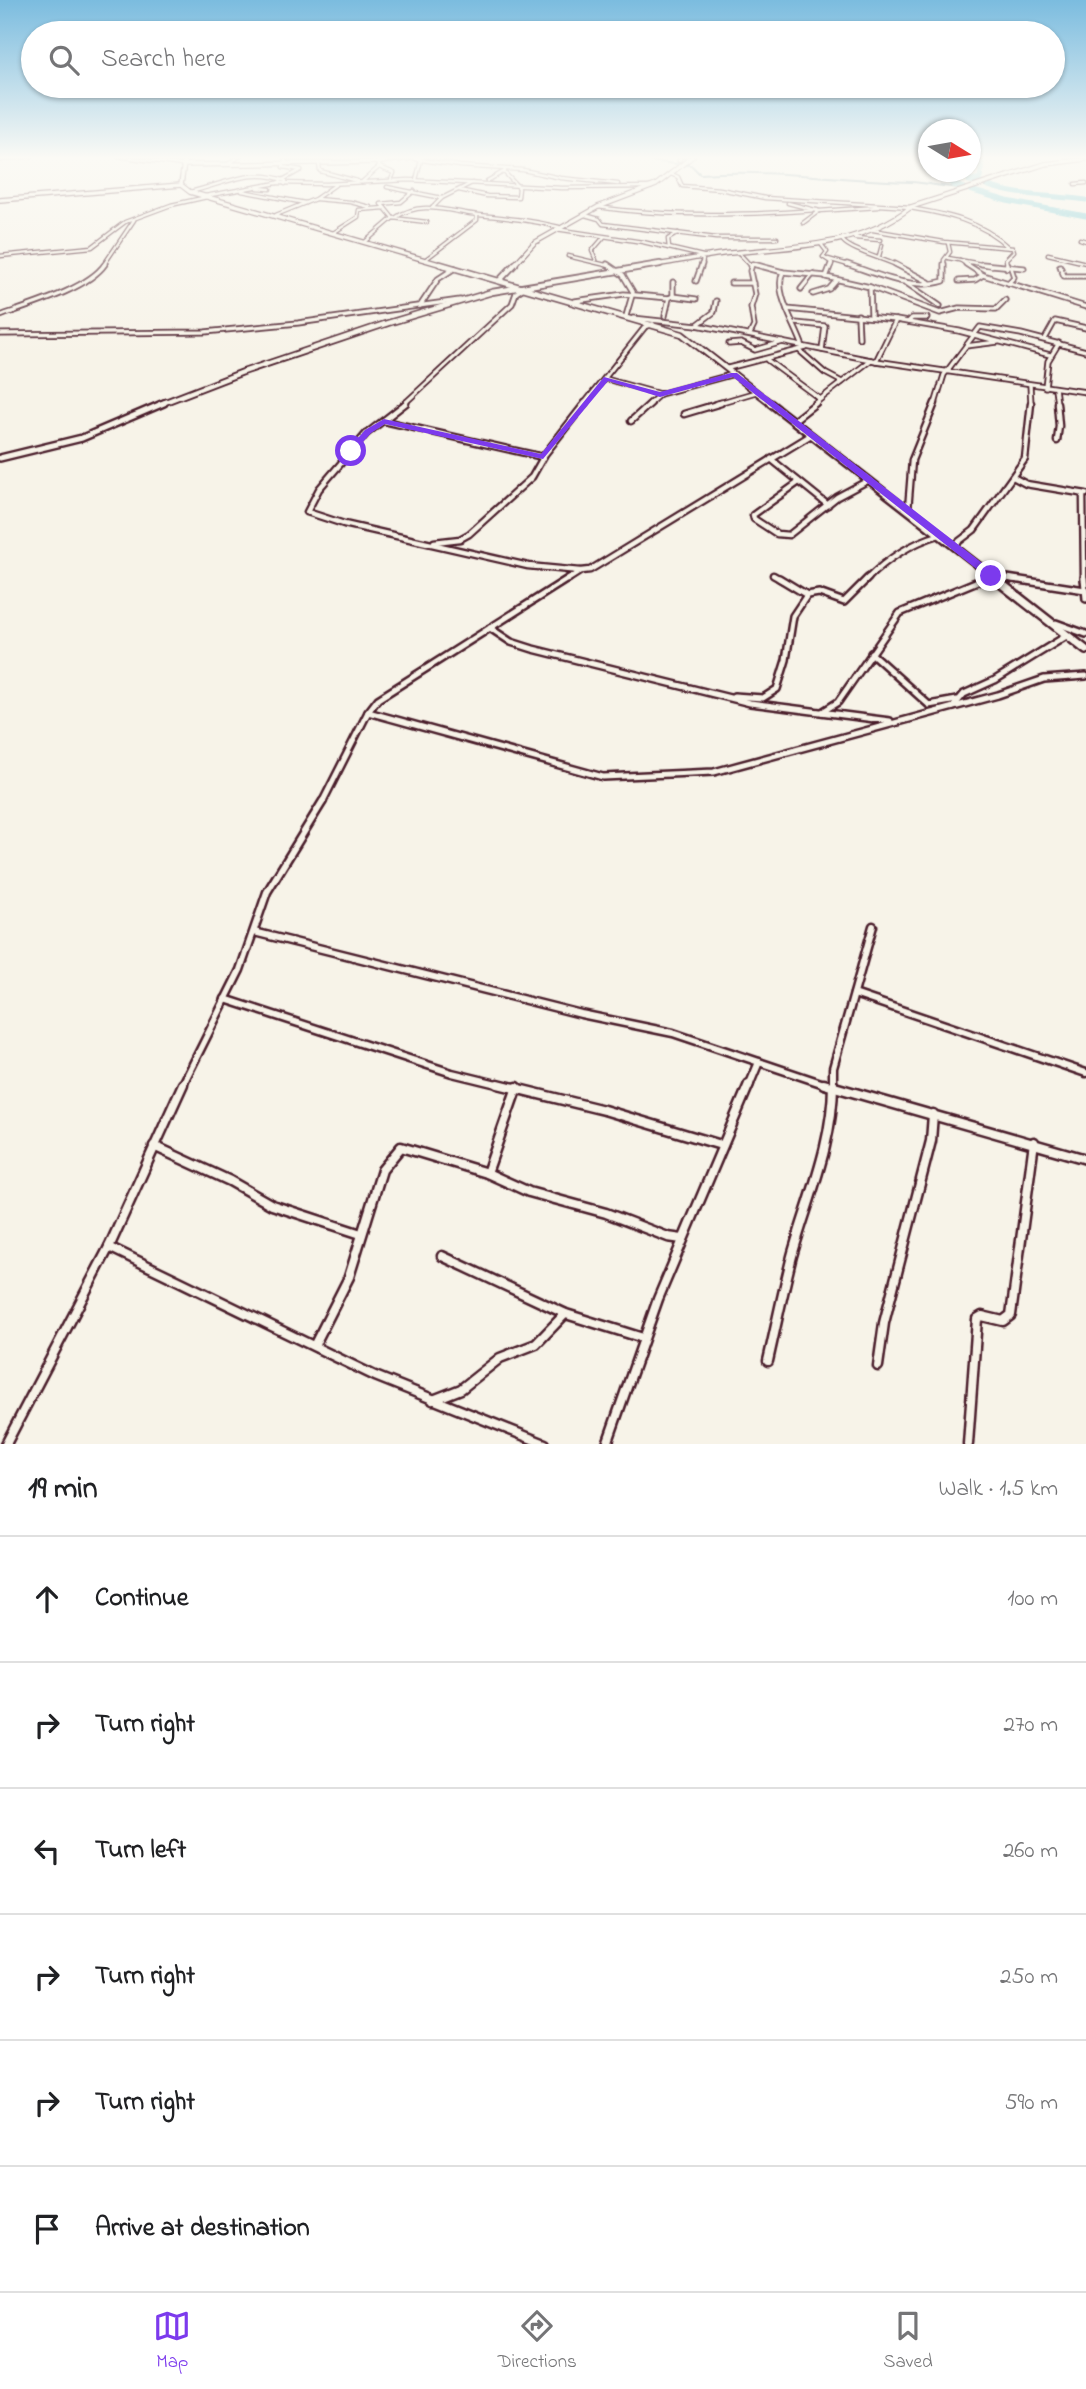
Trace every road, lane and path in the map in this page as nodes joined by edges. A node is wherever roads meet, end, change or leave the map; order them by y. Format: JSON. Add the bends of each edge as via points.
{"nodes":[{"id":1,"x":123,"y":223,"type":"edge"},
{"id":2,"x":132,"y":223,"type":"edge"},
{"id":3,"x":303,"y":223,"type":"edge"},
{"id":4,"x":348,"y":223,"type":"edge"},
{"id":5,"x":387,"y":223,"type":"edge"},
{"id":6,"x":473,"y":223,"type":"edge"},
{"id":7,"x":540,"y":223,"type":"edge"},
{"id":8,"x":567,"y":223,"type":"edge"},
{"id":9,"x":603,"y":223,"type":"edge"},
{"id":10,"x":888,"y":223,"type":"edge"},
{"id":11,"x":969,"y":223,"type":"edge"},
{"id":12,"x":557,"y":228,"type":"junction"},
{"id":13,"x":873,"y":230,"type":"junction"},
{"id":14,"x":681,"y":232,"type":"junction"},
{"id":15,"x":333,"y":233,"type":"junction"},
{"id":16,"x":604,"y":237,"type":"junction"},
{"id":17,"x":777,"y":238,"type":"dead end"},
{"id":18,"x":855,"y":238,"type":"junction"},
{"id":19,"x":1080,"y":239,"type":"dead end"},
{"id":20,"x":880,"y":240,"type":"dead end"},
{"id":21,"x":1086,"y":241,"type":"edge"},
{"id":22,"x":365,"y":242,"type":"junction"},
{"id":23,"x":843,"y":242,"type":"junction"},
{"id":24,"x":948,"y":243,"type":"junction"},
{"id":25,"x":821,"y":244,"type":"junction"},
{"id":26,"x":882,"y":245,"type":"dead end"},
{"id":27,"x":1008,"y":247,"type":"junction"},
{"id":28,"x":669,"y":248,"type":"junction"},
{"id":29,"x":863,"y":251,"type":"junction"},
{"id":30,"x":738,"y":252,"type":"junction"},
{"id":31,"x":1048,"y":254,"type":"dead end"},
{"id":32,"x":568,"y":256,"type":"dead end"},
{"id":33,"x":879,"y":256,"type":"junction"},
{"id":34,"x":0,"y":257,"type":"edge"},
{"id":35,"x":707,"y":257,"type":"junction"},
{"id":36,"x":699,"y":258,"type":"junction"},
{"id":37,"x":948,"y":258,"type":"junction"},
{"id":38,"x":426,"y":259,"type":"junction"},
{"id":39,"x":828,"y":259,"type":"junction"},
{"id":40,"x":596,"y":260,"type":"junction"},
{"id":41,"x":960,"y":260,"type":"junction"},
{"id":42,"x":1086,"y":263,"type":"edge"},
{"id":43,"x":752,"y":264,"type":"junction"},
{"id":44,"x":1060,"y":266,"type":"dead end"},
{"id":45,"x":454,"y":268,"type":"junction"},
{"id":46,"x":1009,"y":268,"type":"junction"},
{"id":47,"x":1024,"y":268,"type":"dead end"},
{"id":48,"x":621,"y":271,"type":"junction"},
{"id":49,"x":783,"y":272,"type":"junction"},
{"id":50,"x":813,"y":274,"type":"junction"},
{"id":51,"x":983,"y":275,"type":"junction"},
{"id":52,"x":826,"y":276,"type":"junction"},
{"id":53,"x":1086,"y":276,"type":"edge"},
{"id":54,"x":837,"y":280,"type":"junction"},
{"id":55,"x":503,"y":281,"type":"junction"},
{"id":56,"x":696,"y":281,"type":"dead end"},
{"id":57,"x":959,"y":281,"type":"dead end"},
{"id":58,"x":673,"y":282,"type":"dead end"},
{"id":59,"x":905,"y":282,"type":"junction"},
{"id":60,"x":731,"y":283,"type":"dead end"},
{"id":61,"x":753,"y":283,"type":"junction"},
{"id":62,"x":932,"y":283,"type":"junction"},
{"id":63,"x":1008,"y":283,"type":"junction"},
{"id":64,"x":525,"y":287,"type":"junction"},
{"id":65,"x":870,"y":287,"type":"junction"},
{"id":66,"x":801,"y":289,"type":"dead end"},
{"id":67,"x":492,"y":292,"type":"junction"},
{"id":68,"x":813,"y":294,"type":"dead end"},
{"id":69,"x":632,"y":295,"type":"junction"},
{"id":70,"x":671,"y":297,"type":"junction"},
{"id":71,"x":696,"y":299,"type":"dead end"},
{"id":72,"x":465,"y":300,"type":"junction"},
{"id":73,"x":1005,"y":300,"type":"dead end"},
{"id":74,"x":575,"y":301,"type":"junction"},
{"id":75,"x":716,"y":301,"type":"dead end"},
{"id":76,"x":940,"y":306,"type":"dead end"},
{"id":77,"x":419,"y":307,"type":"junction"},
{"id":78,"x":1086,"y":307,"type":"edge"},
{"id":79,"x":787,"y":309,"type":"junction"},
{"id":80,"x":858,"y":315,"type":"junction"},
{"id":81,"x":871,"y":315,"type":"junction"},
{"id":82,"x":0,"y":316,"type":"edge"},
{"id":83,"x":626,"y":316,"type":"junction"},
{"id":84,"x":665,"y":316,"type":"junction"},
{"id":85,"x":633,"y":318,"type":"junction"},
{"id":86,"x":927,"y":318,"type":"dead end"},
{"id":87,"x":896,"y":320,"type":"junction"},
{"id":88,"x":654,"y":322,"type":"junction"},
{"id":89,"x":680,"y":322,"type":"junction"},
{"id":90,"x":908,"y":322,"type":"junction"},
{"id":91,"x":796,"y":323,"type":"junction"},
{"id":92,"x":697,"y":325,"type":"junction"},
{"id":93,"x":1086,"y":328,"type":"edge"},
{"id":94,"x":0,"y":334,"type":"edge"},
{"id":95,"x":751,"y":334,"type":"junction"},
{"id":96,"x":974,"y":335,"type":"junction"},
{"id":97,"x":859,"y":338,"type":"dead end"},
{"id":98,"x":1045,"y":340,"type":"junction"},
{"id":99,"x":783,"y":342,"type":"junction"},
{"id":100,"x":1004,"y":342,"type":"junction"},
{"id":101,"x":1059,"y":343,"type":"junction"},
{"id":102,"x":729,"y":344,"type":"dead end"},
{"id":103,"x":966,"y":346,"type":"junction"},
{"id":104,"x":803,"y":349,"type":"junction"},
{"id":105,"x":1086,"y":350,"type":"edge"},
{"id":106,"x":822,"y":351,"type":"junction"},
{"id":107,"x":1037,"y":352,"type":"junction"},
{"id":108,"x":1050,"y":355,"type":"junction"},
{"id":109,"x":767,"y":359,"type":"junction"},
{"id":110,"x":873,"y":360,"type":"junction"},
{"id":111,"x":1048,"y":361,"type":"junction"},
{"id":112,"x":728,"y":368,"type":"junction"},
{"id":113,"x":945,"y":372,"type":"junction"},
{"id":114,"x":734,"y":374,"type":"junction"},
{"id":115,"x":606,"y":379,"type":"junction"},
{"id":116,"x":842,"y":382,"type":"junction"},
{"id":117,"x":1030,"y":385,"type":"junction"},
{"id":118,"x":1045,"y":387,"type":"junction"},
{"id":119,"x":1055,"y":388,"type":"junction"},
{"id":120,"x":756,"y":392,"type":"junction"},
{"id":121,"x":1086,"y":392,"type":"edge"},
{"id":122,"x":660,"y":394,"type":"junction"},
{"id":123,"x":820,"y":399,"type":"junction"},
{"id":124,"x":684,"y":414,"type":"dead end"},
{"id":125,"x":384,"y":421,"type":"junction"},
{"id":126,"x":631,"y":421,"type":"dead end"},
{"id":127,"x":793,"y":421,"type":"junction"},
{"id":128,"x":811,"y":435,"type":"junction"},
{"id":129,"x":1057,"y":441,"type":"dead end"},
{"id":130,"x":543,"y":457,"type":"junction"},
{"id":131,"x":0,"y":458,"type":"edge"},
{"id":132,"x":771,"y":459,"type":"junction"},
{"id":133,"x":1013,"y":477,"type":"junction"},
{"id":134,"x":869,"y":480,"type":"junction"},
{"id":135,"x":799,"y":482,"type":"junction"},
{"id":136,"x":1085,"y":494,"type":"edge"},
{"id":137,"x":828,"y":505,"type":"junction"},
{"id":138,"x":908,"y":510,"type":"junction"},
{"id":139,"x":939,"y":535,"type":"junction"},
{"id":140,"x":427,"y":542,"type":"junction"},
{"id":141,"x":953,"y":546,"type":"junction"},
{"id":142,"x":581,"y":571,"type":"junction"},
{"id":143,"x":773,"y":575,"type":"dead end"},
{"id":144,"x":991,"y":576,"type":"junction"},
{"id":145,"x":1085,"y":590,"type":"edge"},
{"id":146,"x":807,"y":594,"type":"junction"},
{"id":147,"x":1086,"y":598,"type":"edge"},
{"id":148,"x":1050,"y":621,"type":"junction"},
{"id":149,"x":490,"y":628,"type":"junction"},
{"id":150,"x":1086,"y":634,"type":"edge"},
{"id":151,"x":1068,"y":635,"type":"junction"},
{"id":152,"x":1086,"y":650,"type":"edge"},
{"id":153,"x":871,"y":653,"type":"junction"},
{"id":154,"x":1086,"y":676,"type":"edge"},
{"id":155,"x":710,"y":693,"type":"junction"},
{"id":156,"x":957,"y":700,"type":"junction"},
{"id":157,"x":953,"y":707,"type":"junction"},
{"id":158,"x":368,"y":712,"type":"junction"},
{"id":159,"x":822,"y":712,"type":"junction"},
{"id":160,"x":895,"y":722,"type":"junction"},
{"id":161,"x":873,"y":926,"type":"dead end"},
{"id":162,"x":254,"y":932,"type":"junction"},
{"id":163,"x":854,"y":994,"type":"junction"},
{"id":164,"x":225,"y":999,"type":"junction"},
{"id":165,"x":759,"y":1062,"type":"junction"},
{"id":166,"x":1086,"y":1073,"type":"edge"},
{"id":167,"x":517,"y":1087,"type":"junction"},
{"id":168,"x":833,"y":1087,"type":"junction"},
{"id":169,"x":933,"y":1114,"type":"junction"},
{"id":170,"x":1034,"y":1142,"type":"junction"},
{"id":171,"x":721,"y":1145,"type":"junction"},
{"id":172,"x":154,"y":1146,"type":"junction"},
{"id":173,"x":1086,"y":1159,"type":"edge"},
{"id":174,"x":487,"y":1173,"type":"junction"},
{"id":175,"x":361,"y":1234,"type":"junction"},
{"id":176,"x":682,"y":1239,"type":"junction"},
{"id":177,"x":109,"y":1247,"type":"junction"},
{"id":178,"x":442,"y":1256,"type":"dead end"},
{"id":179,"x":565,"y":1314,"type":"junction"},
{"id":180,"x":643,"y":1338,"type":"junction"},
{"id":181,"x":314,"y":1346,"type":"junction"},
{"id":182,"x":768,"y":1361,"type":"dead end"},
{"id":183,"x":878,"y":1366,"type":"dead end"},
{"id":184,"x":432,"y":1400,"type":"junction"},
{"id":185,"x":6,"y":1444,"type":"edge"},
{"id":186,"x":545,"y":1444,"type":"edge"},
{"id":187,"x":607,"y":1444,"type":"edge"},
{"id":188,"x":968,"y":1444,"type":"edge"}],
"edges":[{"from":1,"to":34,"type":"street","via":[[92,247]]},
{"from":2,"to":82,"type":"street","via":[[98,274]]},
{"from":3,"to":15,"type":"street"},
{"from":4,"to":15,"type":"street"},
{"from":5,"to":22,"type":"street"},
{"from":6,"to":38,"type":"street"},
{"from":7,"to":12,"type":"street"},
{"from":8,"to":12,"type":"street"},
{"from":9,"to":14,"type":"street"},
{"from":10,"to":13,"type":"street"},
{"from":11,"to":27,"type":"street","via":[[992,232]]},
{"from":12,"to":16,"type":"street"},
{"from":12,"to":55,"type":"street","via":[[531,245]]},
{"from":13,"to":18,"type":"street"},
{"from":13,"to":24,"type":"street"},
{"from":14,"to":17,"type":"street","via":[[716,238]]},
{"from":14,"to":28,"type":"street","via":[[668,239]]},
{"from":15,"to":22,"type":"street"},
{"from":16,"to":28,"type":"street"},
{"from":16,"to":40,"type":"street","via":[[592,251]]},
{"from":18,"to":20,"type":"street"},
{"from":18,"to":23,"type":"street"},
{"from":18,"to":29,"type":"street"},
{"from":19,"to":21,"type":"street"},
{"from":22,"to":38,"type":"street"},
{"from":23,"to":25,"type":"street"},
{"from":23,"to":29,"type":"street"},
{"from":24,"to":27,"type":"street"},
{"from":24,"to":37,"type":"street"},
{"from":25,"to":30,"type":"street"},
{"from":25,"to":39,"type":"street","via":[[827,252],[823,257]]},
{"from":26,"to":33,"type":"street"},
{"from":27,"to":46,"type":"street","via":[[1015,249],[1006,259]]},
{"from":28,"to":35,"type":"street"},
{"from":29,"to":33,"type":"street"},
{"from":30,"to":35,"type":"street"},
{"from":30,"to":43,"type":"street"},
{"from":31,"to":42,"type":"street"},
{"from":32,"to":40,"type":"street"},
{"from":33,"to":62,"type":"street"},
{"from":35,"to":36,"type":"street"},
{"from":36,"to":48,"type":"street"},
{"from":36,"to":56,"type":"street","via":[[703,260]]},
{"from":37,"to":41,"type":"street"},
{"from":37,"to":62,"type":"street","via":[[944,260],[944,281]]},
{"from":38,"to":45,"type":"street"},
{"from":39,"to":52,"type":"street","via":[[832,263]]},
{"from":39,"to":59,"type":"street"},
{"from":40,"to":48,"type":"street"},
{"from":41,"to":46,"type":"street"},
{"from":41,"to":51,"type":"street"},
{"from":43,"to":49,"type":"street"},
{"from":43,"to":61,"type":"street"},
{"from":44,"to":53,"type":"street","via":[[1065,277]]},
{"from":45,"to":55,"type":"street"},
{"from":45,"to":77,"type":"street","via":[[438,279]]},
{"from":46,"to":47,"type":"street"},
{"from":46,"to":63,"type":"street","via":[[1014,278]]},
{"from":48,"to":64,"type":"street"},
{"from":48,"to":69,"type":"street"},
{"from":49,"to":50,"type":"street"},
{"from":49,"to":79,"type":"street","via":[[778,289]]},
{"from":50,"to":52,"type":"street"},
{"from":50,"to":66,"type":"street"},
{"from":51,"to":57,"type":"street"},
{"from":51,"to":63,"type":"street"},
{"from":52,"to":54,"type":"street"},
{"from":54,"to":65,"type":"street"},
{"from":54,"to":68,"type":"street","via":[[829,289]]},
{"from":55,"to":64,"type":"street"},
{"from":55,"to":67,"type":"street"},
{"from":58,"to":70,"type":"street"},
{"from":59,"to":62,"type":"street"},
{"from":59,"to":76,"type":"street"},
{"from":60,"to":61,"type":"street"},
{"from":61,"to":95,"type":"street"},
{"from":63,"to":78,"type":"street"},
{"from":64,"to":67,"type":"street"},
{"from":64,"to":74,"type":"street"},
{"from":64,"to":125,"type":"street","via":[[483,332]]},
{"from":65,"to":73,"type":"street","via":[[940,313],[959,308],[996,309]]},
{"from":65,"to":81,"type":"street"},
{"from":67,"to":72,"type":"street"},
{"from":69,"to":70,"type":"street"},
{"from":69,"to":74,"type":"street"},
{"from":69,"to":83,"type":"street"},
{"from":70,"to":71,"type":"street"},
{"from":70,"to":84,"type":"street"},
{"from":72,"to":77,"type":"street"},
{"from":72,"to":131,"type":"street","via":[[243,373],[82,438]]},
{"from":74,"to":83,"type":"street"},
{"from":75,"to":92,"type":"street","via":[[714,312]]},
{"from":77,"to":94,"type":"street","via":[[205,331]]},
{"from":79,"to":80,"type":"street"},
{"from":79,"to":91,"type":"street"},
{"from":80,"to":81,"type":"street"},
{"from":80,"to":97,"type":"street"},
{"from":81,"to":87,"type":"street"},
{"from":83,"to":85,"type":"street"},
{"from":84,"to":88,"type":"street"},
{"from":84,"to":89,"type":"street"},
{"from":85,"to":88,"type":"street"},
{"from":85,"to":88,"type":"street"},
{"from":86,"to":90,"type":"street"},
{"from":87,"to":90,"type":"street"},
{"from":87,"to":110,"type":"street","via":[[882,354]]},
{"from":88,"to":89,"type":"street"},
{"from":88,"to":112,"type":"street","via":[[682,334]]},
{"from":88,"to":115,"type":"street","via":[[645,327]]},
{"from":89,"to":92,"type":"street"},
{"from":90,"to":96,"type":"street"},
{"from":91,"to":104,"type":"street"},
{"from":91,"to":106,"type":"street","via":[[825,326]]},
{"from":92,"to":95,"type":"street"},
{"from":93,"to":98,"type":"street","via":[[1055,321]]},
{"from":95,"to":99,"type":"street"},
{"from":96,"to":98,"type":"street","via":[[986,327]]},
{"from":96,"to":100,"type":"street"},
{"from":96,"to":103,"type":"street"},
{"from":98,"to":101,"type":"street"},
{"from":99,"to":102,"type":"street","via":[[753,350],[741,343]]},
{"from":99,"to":104,"type":"street"},
{"from":100,"to":103,"type":"street"},
{"from":100,"to":107,"type":"street"},
{"from":101,"to":105,"type":"street"},
{"from":101,"to":108,"type":"street"},
{"from":103,"to":113,"type":"street"},
{"from":104,"to":106,"type":"street"},
{"from":104,"to":109,"type":"street"},
{"from":104,"to":116,"type":"street","via":[[825,373]]},
{"from":106,"to":110,"type":"street"},
{"from":107,"to":108,"type":"street"},
{"from":107,"to":111,"type":"street"},
{"from":108,"to":111,"type":"street"},
{"from":109,"to":112,"type":"street"},
{"from":109,"to":123,"type":"street"},
{"from":110,"to":113,"type":"street"},
{"from":110,"to":116,"type":"street"},
{"from":111,"to":118,"type":"street"},
{"from":112,"to":114,"type":"street"},
{"from":113,"to":117,"type":"street"},
{"from":113,"to":138,"type":"street","via":[[928,428],[912,460]]},
{"from":114,"to":120,"type":"street"},
{"from":114,"to":122,"type":"street"},
{"from":115,"to":122,"type":"street"},
{"from":115,"to":130,"type":"street"},
{"from":116,"to":123,"type":"street"},
{"from":117,"to":118,"type":"street"},
{"from":117,"to":133,"type":"street","via":[[1025,459]]},
{"from":118,"to":119,"type":"street"},
{"from":119,"to":121,"type":"street"},
{"from":119,"to":129,"type":"street"},
{"from":120,"to":124,"type":"street"},
{"from":120,"to":127,"type":"street"},
{"from":122,"to":126,"type":"street"},
{"from":123,"to":127,"type":"street"},
{"from":125,"to":130,"type":"street"},
{"from":125,"to":140,"type":"street","via":[[366,434],[318,489],[307,512]]},
{"from":127,"to":128,"type":"street"},
{"from":128,"to":132,"type":"street"},
{"from":128,"to":134,"type":"street"},
{"from":130,"to":140,"type":"street","via":[[532,477],[469,534]]},
{"from":132,"to":135,"type":"street"},
{"from":132,"to":142,"type":"street","via":[[590,570]]},
{"from":133,"to":136,"type":"street","via":[[1026,484]]},
{"from":133,"to":141,"type":"street","via":[[974,530]]},
{"from":134,"to":137,"type":"street"},
{"from":134,"to":138,"type":"street"},
{"from":135,"to":137,"type":"street"},
{"from":135,"to":137,"type":"street","via":[[752,515],[754,519],[777,534],[789,535]]},
{"from":136,"to":145,"type":"street"},
{"from":138,"to":139,"type":"street"},
{"from":139,"to":141,"type":"street"},
{"from":139,"to":146,"type":"street","via":[[884,562],[844,602],[819,593]]},
{"from":140,"to":142,"type":"street","via":[[542,569]]},
{"from":141,"to":144,"type":"street"},
{"from":142,"to":149,"type":"street"},
{"from":143,"to":146,"type":"street"},
{"from":144,"to":145,"type":"street"},
{"from":144,"to":148,"type":"street"},
{"from":144,"to":153,"type":"street","via":[[896,616]]},
{"from":145,"to":147,"type":"street"},
{"from":146,"to":155,"type":"street","via":[[793,617],[777,689],[763,698]]},
{"from":148,"to":150,"type":"street"},
{"from":148,"to":151,"type":"street"},
{"from":149,"to":155,"type":"street","via":[[533,649]]},
{"from":149,"to":158,"type":"street","via":[[378,699]]},
{"from":151,"to":152,"type":"street"},
{"from":151,"to":156,"type":"street"},
{"from":153,"to":156,"type":"street","via":[[929,705]]},
{"from":153,"to":159,"type":"street","via":[[838,702]]},
{"from":154,"to":157,"type":"street","via":[[1044,679]]},
{"from":155,"to":159,"type":"street"},
{"from":156,"to":157,"type":"street"},
{"from":157,"to":160,"type":"street"},
{"from":158,"to":160,"type":"street","via":[[603,778],[714,772]]},
{"from":158,"to":162,"type":"street","via":[[319,809],[267,892]]},
{"from":159,"to":160,"type":"street"},
{"from":161,"to":163,"type":"street"},
{"from":162,"to":164,"type":"street"},
{"from":162,"to":165,"type":"street","via":[[673,1034]]},
{"from":163,"to":166,"type":"street"},
{"from":163,"to":168,"type":"street","via":[[833,1068]]},
{"from":164,"to":167,"type":"street","via":[[453,1073]]},
{"from":164,"to":172,"type":"street"},
{"from":165,"to":168,"type":"street"},
{"from":165,"to":171,"type":"street"},
{"from":167,"to":171,"type":"street"},
{"from":167,"to":174,"type":"street"},
{"from":168,"to":169,"type":"street"},
{"from":168,"to":182,"type":"street","via":[[829,1136],[792,1257]]},
{"from":169,"to":170,"type":"street"},
{"from":169,"to":183,"type":"street","via":[[932,1141],[884,1323]]},
{"from":170,"to":173,"type":"street"},
{"from":170,"to":188,"type":"street","via":[[1011,1315],[1003,1321],[977,1319]]},
{"from":171,"to":176,"type":"street"},
{"from":172,"to":175,"type":"street","via":[[272,1205]]},
{"from":172,"to":177,"type":"street"},
{"from":174,"to":175,"type":"street","via":[[401,1147],[392,1153],[373,1194]]},
{"from":174,"to":176,"type":"street","via":[[529,1192]]},
{"from":175,"to":181,"type":"street","via":[[348,1281]]},
{"from":176,"to":180,"type":"street"},
{"from":177,"to":181,"type":"street"},
{"from":177,"to":185,"type":"street"},
{"from":178,"to":179,"type":"street"},
{"from":179,"to":180,"type":"street"},
{"from":179,"to":184,"type":"street","via":[[536,1344],[500,1358],[461,1390]]},
{"from":180,"to":187,"type":"street"},
{"from":181,"to":184,"type":"street"},
{"from":184,"to":186,"type":"street"}]}
